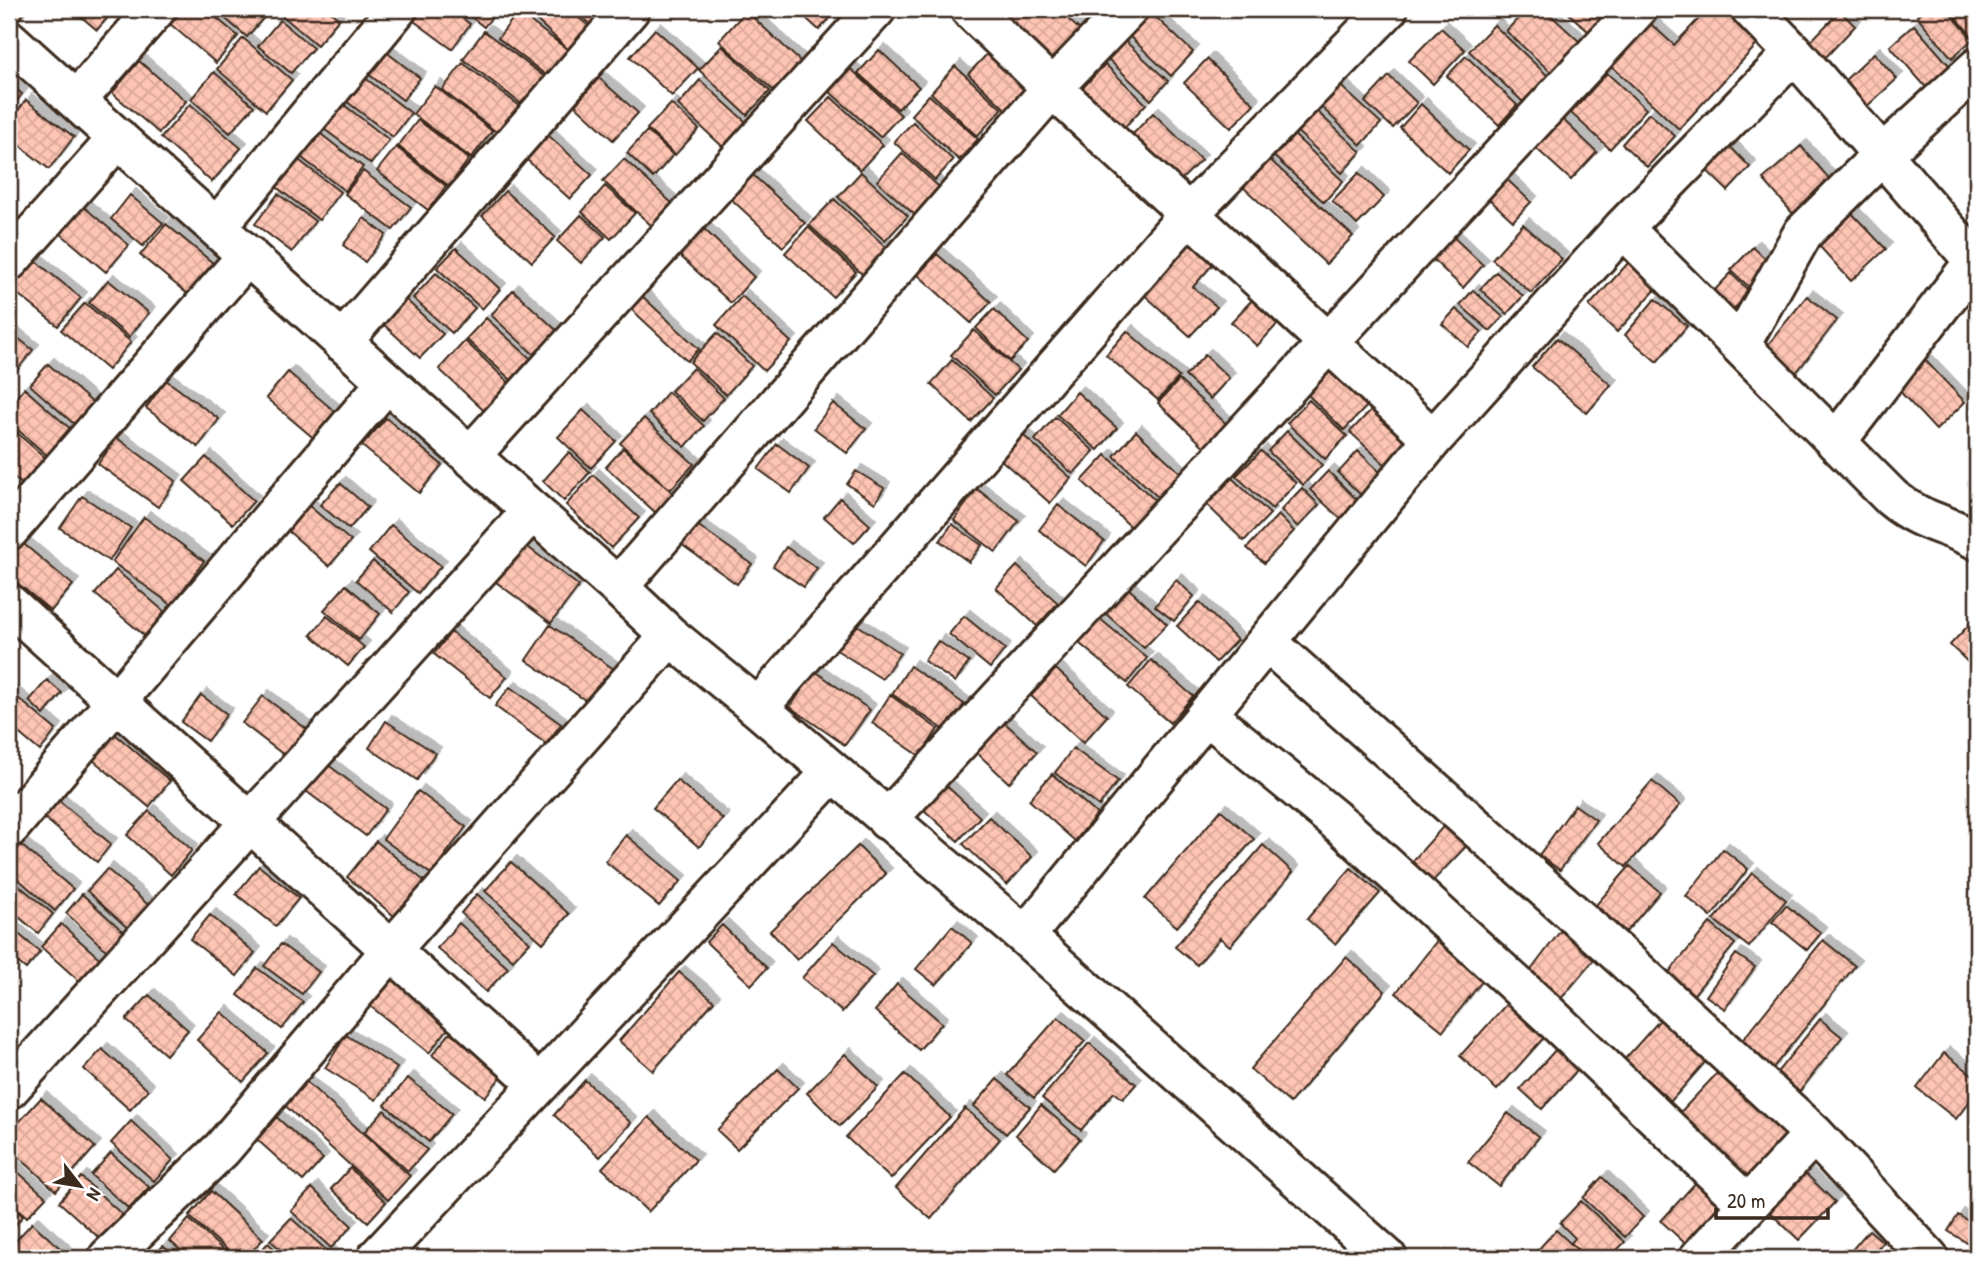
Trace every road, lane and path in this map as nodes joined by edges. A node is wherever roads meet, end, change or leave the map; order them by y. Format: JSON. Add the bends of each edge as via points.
{"nodes":[{"id":1,"x":156,"y":9,"type":"edge"},
{"id":2,"x":397,"y":9,"type":"edge"},
{"id":3,"x":630,"y":9,"type":"edge"},
{"id":4,"x":876,"y":9,"type":"edge"},
{"id":5,"x":970,"y":9,"type":"edge"},
{"id":6,"x":1128,"y":9,"type":"edge"},
{"id":7,"x":1388,"y":9,"type":"edge"},
{"id":8,"x":1637,"y":9,"type":"edge"},
{"id":9,"x":1751,"y":9,"type":"edge"},
{"id":10,"x":9,"y":40,"type":"edge"},
{"id":11,"x":1794,"y":53,"type":"junction"},
{"id":12,"x":1977,"y":68,"type":"edge"},
{"id":13,"x":1052,"y":88,"type":"junction"},
{"id":14,"x":77,"y":100,"type":"junction"},
{"id":15,"x":118,"y":138,"type":"junction"},
{"id":16,"x":1881,"y":156,"type":"junction"},
{"id":17,"x":1189,"y":214,"type":"junction"},
{"id":18,"x":217,"y":227,"type":"junction"},
{"id":19,"x":1623,"y":228,"type":"junction"},
{"id":20,"x":248,"y":255,"type":"junction"},
{"id":21,"x":9,"y":261,"type":"edge"},
{"id":22,"x":1976,"y":261,"type":"edge"},
{"id":23,"x":342,"y":342,"type":"junction"},
{"id":24,"x":1330,"y":342,"type":"junction"},
{"id":25,"x":1740,"y":345,"type":"junction"},
{"id":26,"x":387,"y":382,"type":"junction"},
{"id":27,"x":1433,"y":439,"type":"junction"},
{"id":28,"x":1836,"y":442,"type":"junction"},
{"id":29,"x":470,"y":456,"type":"junction"},
{"id":30,"x":532,"y":511,"type":"junction"},
{"id":31,"x":9,"y":530,"type":"edge"},
{"id":32,"x":1977,"y":540,"type":"edge"},
{"id":33,"x":618,"y":587,"type":"junction"},
{"id":34,"x":9,"y":604,"type":"edge"},
{"id":35,"x":670,"y":636,"type":"junction"},
{"id":36,"x":1267,"y":642,"type":"junction"},
{"id":37,"x":117,"y":701,"type":"junction"},
{"id":38,"x":758,"y":708,"type":"junction"},
{"id":39,"x":1207,"y":715,"type":"junction"},
{"id":40,"x":832,"y":772,"type":"junction"},
{"id":41,"x":887,"y":820,"type":"junction"},
{"id":42,"x":250,"y":822,"type":"junction"},
{"id":43,"x":9,"y":828,"type":"edge"},
{"id":44,"x":1025,"y":936,"type":"junction"},
{"id":45,"x":391,"y":950,"type":"junction"},
{"id":46,"x":540,"y":1084,"type":"junction"},
{"id":47,"x":9,"y":1089,"type":"edge"},
{"id":48,"x":1814,"y":1134,"type":"junction"},
{"id":49,"x":1748,"y":1205,"type":"junction"},
{"id":50,"x":389,"y":1254,"type":"edge"},
{"id":51,"x":108,"y":1258,"type":"edge"},
{"id":52,"x":1387,"y":1258,"type":"edge"},
{"id":53,"x":1699,"y":1258,"type":"edge"},
{"id":54,"x":1929,"y":1258,"type":"edge"}],
"edges":[{"from":1,"to":14,"type":"street"},
{"from":2,"to":18,"type":"street"},
{"from":3,"to":23,"type":"street"},
{"from":4,"to":29,"type":"street"},
{"from":5,"to":13,"type":"street"},
{"from":6,"to":13,"type":"street"},
{"from":7,"to":17,"type":"street"},
{"from":8,"to":24,"type":"street"},
{"from":9,"to":11,"type":"street"},
{"from":10,"to":14,"type":"street"},
{"from":11,"to":16,"type":"street"},
{"from":11,"to":19,"type":"street"},
{"from":12,"to":16,"type":"street"},
{"from":13,"to":17,"type":"street"},
{"from":13,"to":33,"type":"street"},
{"from":14,"to":15,"type":"street"},
{"from":15,"to":18,"type":"street"},
{"from":15,"to":21,"type":"street"},
{"from":16,"to":22,"type":"street"},
{"from":16,"to":25,"type":"street","via":[[1803,233]]},
{"from":17,"to":24,"type":"street"},
{"from":17,"to":38,"type":"street"},
{"from":18,"to":20,"type":"street"},
{"from":19,"to":25,"type":"street"},
{"from":19,"to":27,"type":"street"},
{"from":20,"to":23,"type":"street"},
{"from":20,"to":31,"type":"street"},
{"from":22,"to":28,"type":"street"},
{"from":23,"to":26,"type":"street"},
{"from":24,"to":27,"type":"street"},
{"from":24,"to":41,"type":"street"},
{"from":25,"to":28,"type":"street"},
{"from":26,"to":29,"type":"street"},
{"from":26,"to":37,"type":"street"},
{"from":27,"to":36,"type":"street"},
{"from":28,"to":32,"type":"street","via":[[1908,512]]},
{"from":29,"to":30,"type":"street"},
{"from":30,"to":33,"type":"street"},
{"from":30,"to":42,"type":"street"},
{"from":33,"to":35,"type":"street"},
{"from":34,"to":37,"type":"street"},
{"from":35,"to":38,"type":"street"},
{"from":35,"to":45,"type":"street"},
{"from":36,"to":39,"type":"street"},
{"from":36,"to":48,"type":"street"},
{"from":37,"to":42,"type":"street"},
{"from":37,"to":43,"type":"street"},
{"from":38,"to":40,"type":"street"},
{"from":39,"to":44,"type":"street"},
{"from":39,"to":49,"type":"street","via":[[1346,829]]},
{"from":40,"to":41,"type":"street"},
{"from":40,"to":46,"type":"street"},
{"from":41,"to":44,"type":"street"},
{"from":42,"to":45,"type":"street"},
{"from":42,"to":47,"type":"street"},
{"from":44,"to":52,"type":"street"},
{"from":45,"to":46,"type":"street"},
{"from":45,"to":51,"type":"street","via":[[222,1149]]},
{"from":46,"to":50,"type":"street"},
{"from":48,"to":49,"type":"street"},
{"from":48,"to":54,"type":"street"},
{"from":49,"to":53,"type":"street"}]}
